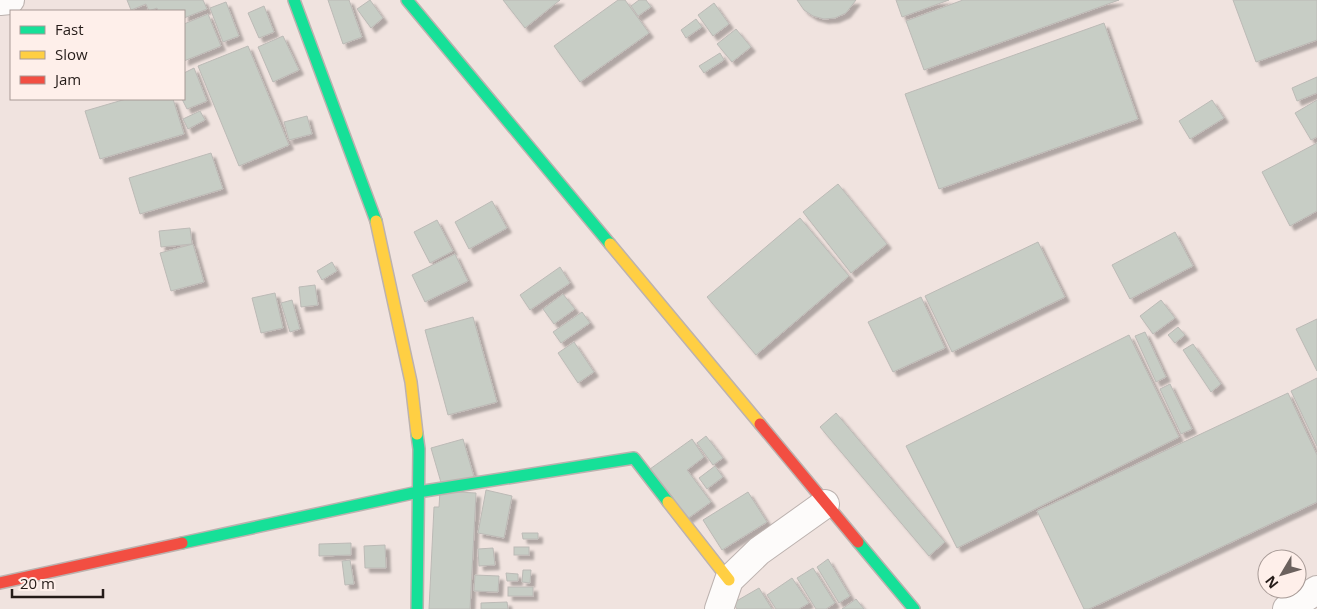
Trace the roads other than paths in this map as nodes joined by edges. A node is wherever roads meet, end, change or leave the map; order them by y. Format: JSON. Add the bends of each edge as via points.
{"nodes":[{"id":1,"x":10,"y":0,"type":"edge"},
{"id":2,"x":294,"y":0,"type":"edge"},
{"id":3,"x":407,"y":0,"type":"edge"},
{"id":4,"x":0,"y":1,"type":"edge"},
{"id":5,"x":418,"y":492,"type":"junction"},
{"id":6,"x":825,"y":504,"type":"junction"},
{"id":7,"x":729,"y":580,"type":"junction"},
{"id":8,"x":0,"y":583,"type":"edge"},
{"id":9,"x":1317,"y":590,"type":"edge"},
{"id":10,"x":417,"y":609,"type":"edge"},
{"id":11,"x":719,"y":609,"type":"edge"},
{"id":12,"x":914,"y":609,"type":"edge"},
{"id":13,"x":1287,"y":609,"type":"edge"}],
"edges":[{"from":1,"to":4,"type":"street"},
{"from":2,"to":5,"type":"street","via":[[376,221],[411,382],[419,449]]},
{"from":3,"to":6,"type":"street"},
{"from":5,"to":7,"type":"street","via":[[634,458]]},
{"from":5,"to":8,"type":"street"},
{"from":5,"to":10,"type":"street"},
{"from":6,"to":7,"type":"street","via":[[759,551]]},
{"from":6,"to":12,"type":"street"},
{"from":7,"to":11,"type":"street"},
{"from":9,"to":13,"type":"street"}]}
